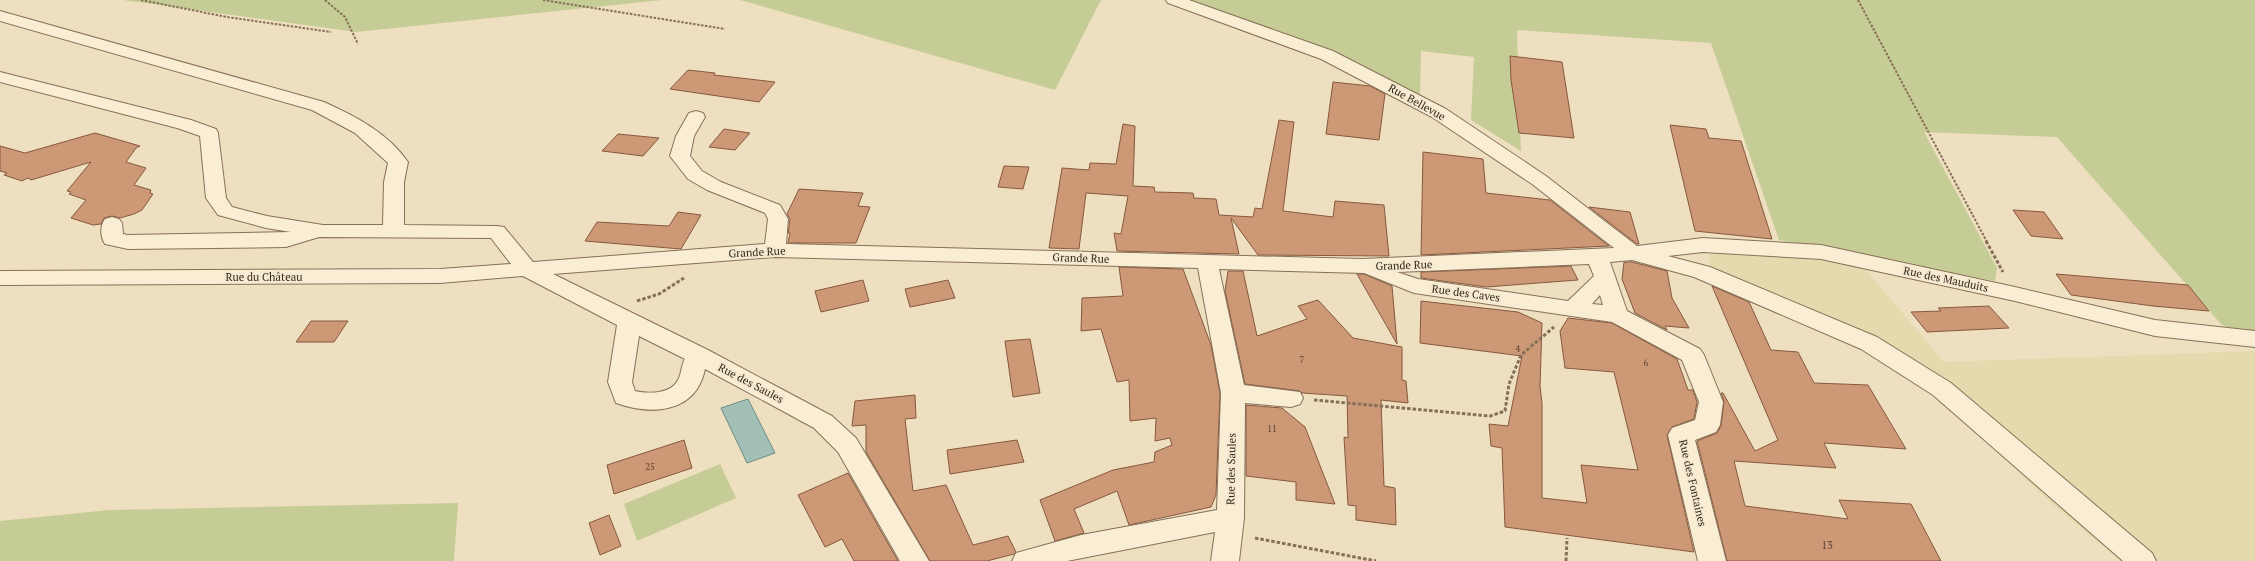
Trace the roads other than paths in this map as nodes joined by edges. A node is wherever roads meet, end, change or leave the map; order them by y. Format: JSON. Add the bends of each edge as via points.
{"nodes":[{"id":1,"x":1174,"y":0,"type":"edge"},
{"id":2,"x":0,"y":16,"type":"edge"},
{"id":3,"x":0,"y":77,"type":"edge"},
{"id":4,"x":696,"y":117,"type":"dead end"},
{"id":5,"x":112,"y":223,"type":"dead end"},
{"id":6,"x":323,"y":231,"type":"junction"},
{"id":7,"x":393,"y":232,"type":"junction"},
{"id":8,"x":775,"y":250,"type":"junction"},
{"id":9,"x":1633,"y":253,"type":"junction"},
{"id":10,"x":1208,"y":261,"type":"junction"},
{"id":11,"x":1362,"y":266,"type":"junction"},
{"id":12,"x":1601,"y":267,"type":"junction"},
{"id":13,"x":528,"y":270,"type":"junction"},
{"id":14,"x":0,"y":278,"type":"edge"},
{"id":15,"x":1573,"y":308,"type":"junction"},
{"id":16,"x":630,"y":310,"type":"junction"},
{"id":17,"x":1617,"y":315,"type":"junction"},
{"id":18,"x":2255,"y":339,"type":"edge"},
{"id":19,"x":700,"y":356,"type":"junction"},
{"id":20,"x":1233,"y":393,"type":"junction"},
{"id":21,"x":1291,"y":398,"type":"road end"},
{"id":22,"x":1229,"y":526,"type":"junction"},
{"id":23,"x":915,"y":561,"type":"edge"},
{"id":24,"x":1026,"y":561,"type":"edge"},
{"id":25,"x":1225,"y":561,"type":"edge"},
{"id":26,"x":1712,"y":561,"type":"edge"},
{"id":27,"x":2142,"y":561,"type":"edge"}],
"edges":[{"from":1,"to":9,"type":"street","name":"Rue Bellevue","via":[[1328,55],[1439,112],[1539,180]]},
{"from":2,"to":7,"type":"street","via":[[311,104],[354,122],[382,143],[398,162],[394,182]]},
{"from":3,"to":6,"type":"street","via":[[184,124],[209,133],[216,198],[225,211],[266,222]]},
{"from":4,"to":8,"type":"street","via":[[685,136],[680,156],[695,175],[714,186],[773,209],[778,219]]},
{"from":5,"to":6,"type":"street","via":[[112,239],[128,242],[286,240]]},
{"from":6,"to":7,"type":"street"},
{"from":7,"to":13,"type":"street","via":[[497,232]]},
{"from":8,"to":10,"type":"street","name":"Grande Rue"},
{"from":8,"to":13,"type":"street","name":"Grande Rue"},
{"from":9,"to":12,"type":"street","name":"Grande Rue"},
{"from":9,"to":18,"type":"street","name":"Rue des Mauduits","via":[[1703,245],[1821,252],[2015,294],[2155,328]]},
{"from":9,"to":27,"type":"street","via":[[1702,272],[1869,343],[1942,389]]},
{"from":10,"to":11,"type":"street","name":"Grande Rue"},
{"from":10,"to":20,"type":"street","name":"Rue des Saules"},
{"from":11,"to":12,"type":"street","name":"Grande Rue"},
{"from":11,"to":15,"type":"street","name":"Rue des Caves","via":[[1414,286]]},
{"from":12,"to":15,"type":"street"},
{"from":12,"to":17,"type":"street"},
{"from":13,"to":14,"type":"street","name":"Rue du Château","via":[[440,276]]},
{"from":13,"to":16,"type":"street","name":"Rue des Saules"},
{"from":15,"to":17,"type":"street","name":"Rue des Caves"},
{"from":16,"to":19,"type":"street","name":"Rue des Saules"},
{"from":16,"to":19,"type":"street","via":[[620,382],[625,397],[643,402],[657,401],[679,393],[686,387],[692,365]]},
{"from":17,"to":26,"type":"street","name":"Rue des Fontaines","via":[[1692,355],[1711,402],[1707,425],[1681,435]]},
{"from":19,"to":23,"type":"street","name":"Rue des Saules","via":[[823,422],[847,445]]},
{"from":20,"to":21,"type":"street"},
{"from":20,"to":22,"type":"street","name":"Rue des Saules"},
{"from":22,"to":24,"type":"street","name":"Rue des Saules","via":[[1081,546]]},
{"from":22,"to":25,"type":"street"}]}
